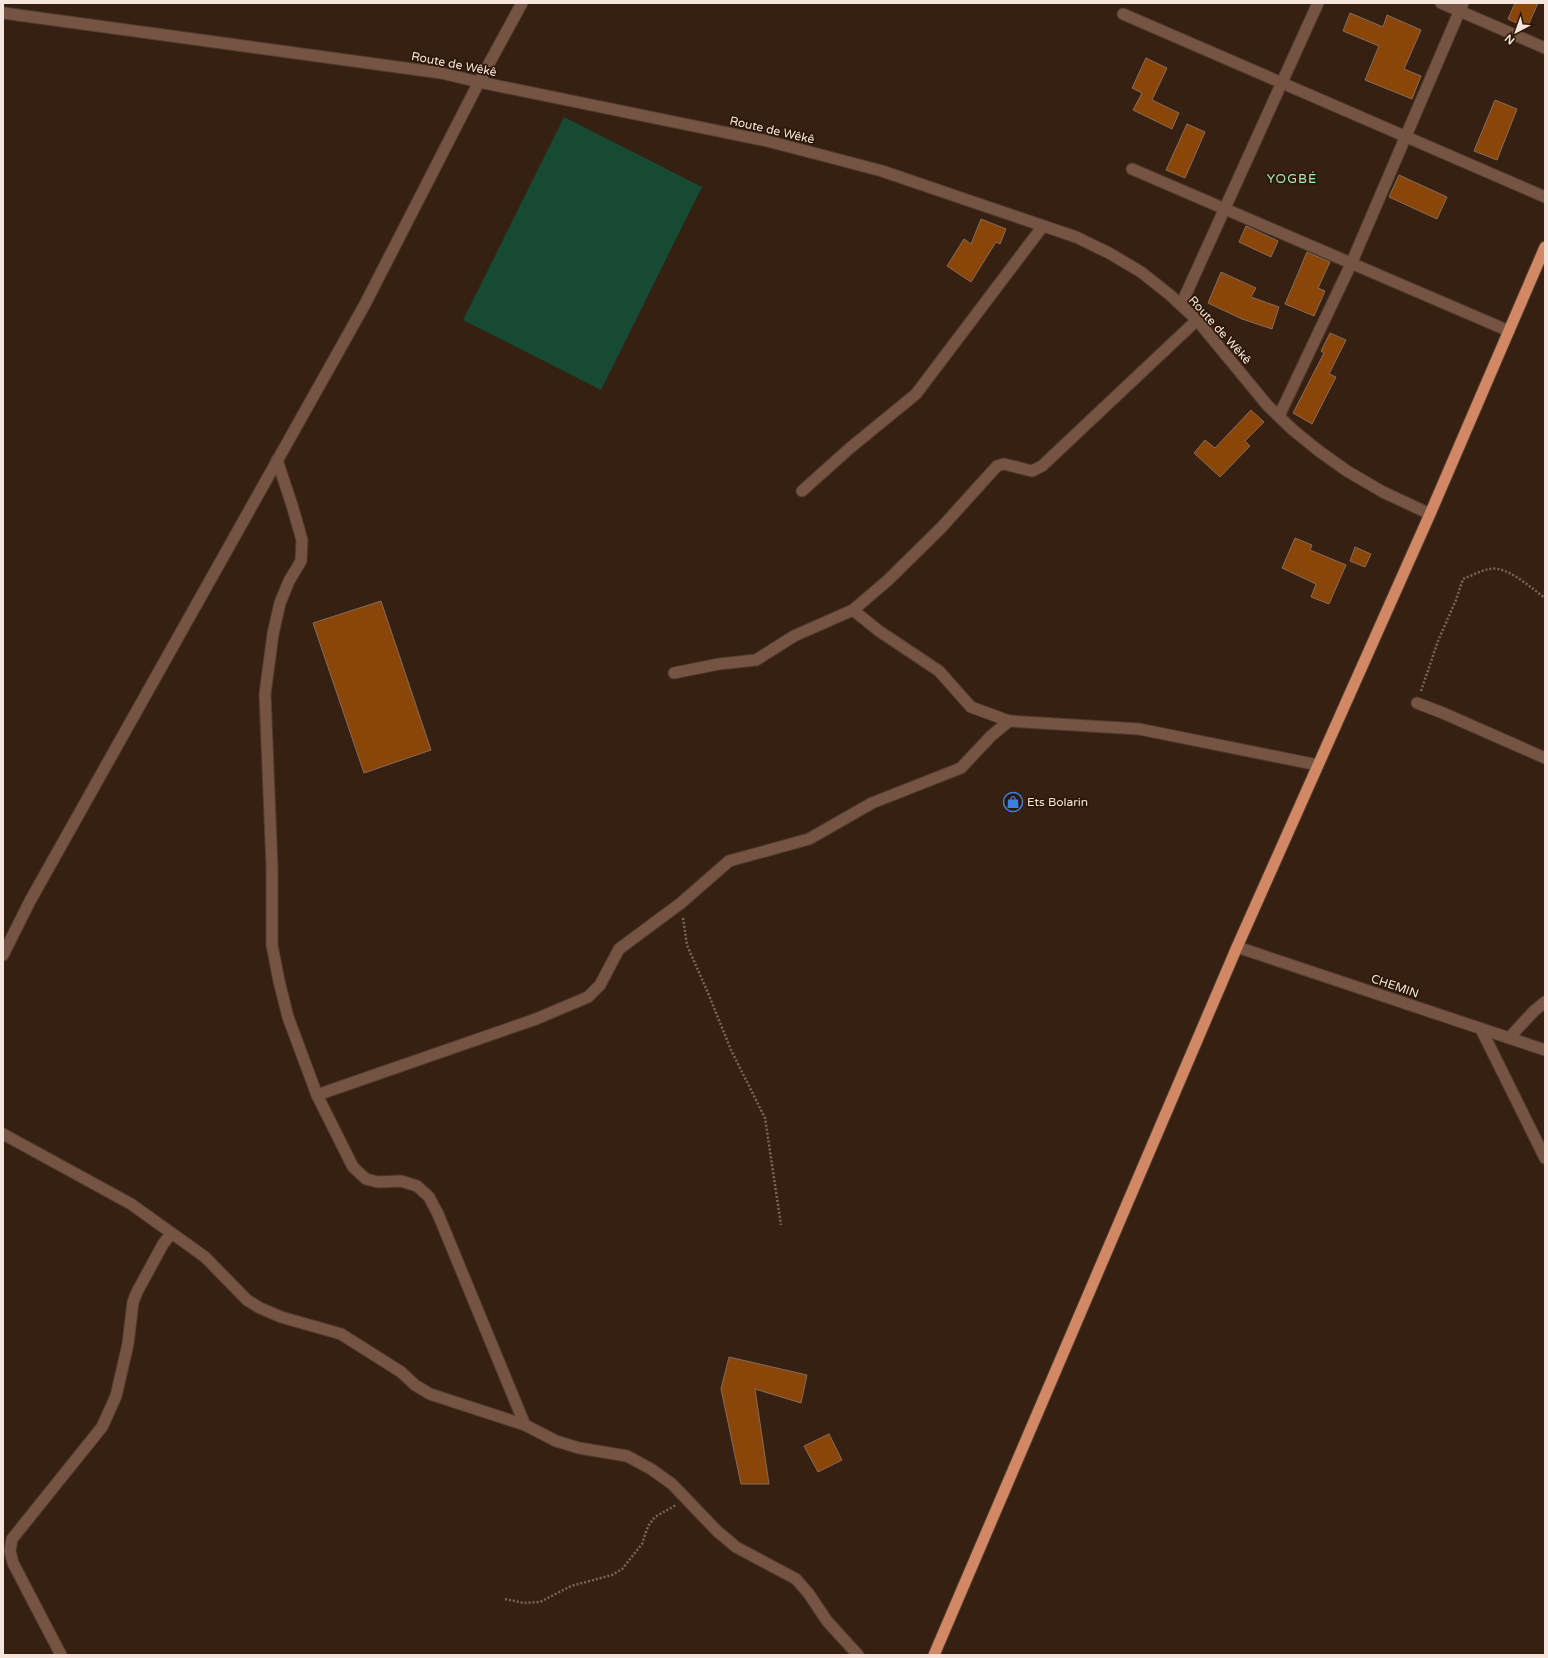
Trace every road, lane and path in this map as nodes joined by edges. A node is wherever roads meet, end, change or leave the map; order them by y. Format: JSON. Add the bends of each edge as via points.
{"nodes":[{"id":1,"x":522,"y":3,"type":"edge"},
{"id":2,"x":1318,"y":3,"type":"edge"},
{"id":3,"x":1442,"y":3,"type":"edge"},
{"id":4,"x":1461,"y":7,"type":"edge"},
{"id":5,"x":3,"y":13,"type":"edge"},
{"id":6,"x":1123,"y":14,"type":"dead end"},
{"id":7,"x":1545,"y":48,"type":"edge"},
{"id":8,"x":480,"y":82,"type":"junction"},
{"id":9,"x":1282,"y":83,"type":"junction"},
{"id":10,"x":1406,"y":136,"type":"junction"},
{"id":11,"x":1132,"y":169,"type":"dead end"},
{"id":12,"x":1545,"y":197,"type":"edge"},
{"id":13,"x":1225,"y":209,"type":"junction"},
{"id":14,"x":1043,"y":226,"type":"junction"},
{"id":15,"x":1545,"y":247,"type":"edge"},
{"id":16,"x":1351,"y":264,"type":"junction"},
{"id":17,"x":1181,"y":305,"type":"junction"},
{"id":18,"x":1197,"y":320,"type":"junction"},
{"id":19,"x":1509,"y":332,"type":"junction"},
{"id":20,"x":1279,"y":416,"type":"junction"},
{"id":21,"x":277,"y":460,"type":"junction"},
{"id":22,"x":802,"y":492,"type":"dead end"},
{"id":23,"x":1430,"y":514,"type":"junction"},
{"id":24,"x":1545,"y":598,"type":"edge"},
{"id":25,"x":853,"y":610,"type":"junction"},
{"id":26,"x":674,"y":673,"type":"dead end"},
{"id":27,"x":1417,"y":703,"type":"joint"},
{"id":28,"x":1009,"y":720,"type":"junction"},
{"id":29,"x":1545,"y":758,"type":"edge"},
{"id":30,"x":1318,"y":764,"type":"junction"},
{"id":31,"x":682,"y":903,"type":"junction"},
{"id":32,"x":1237,"y":947,"type":"junction"},
{"id":33,"x":3,"y":955,"type":"edge"},
{"id":34,"x":1545,"y":1002,"type":"edge"},
{"id":35,"x":1481,"y":1029,"type":"junction"},
{"id":36,"x":1509,"y":1038,"type":"junction"},
{"id":37,"x":1545,"y":1050,"type":"edge"},
{"id":38,"x":317,"y":1094,"type":"junction"},
{"id":39,"x":3,"y":1134,"type":"edge"},
{"id":40,"x":1545,"y":1158,"type":"edge"},
{"id":41,"x":780,"y":1225,"type":"dead end"},
{"id":42,"x":171,"y":1234,"type":"junction"},
{"id":43,"x":525,"y":1426,"type":"junction"},
{"id":44,"x":686,"y":1499,"type":"junction"},
{"id":45,"x":505,"y":1599,"type":"dead end"},
{"id":46,"x":61,"y":1655,"type":"edge"},
{"id":47,"x":858,"y":1655,"type":"edge"},
{"id":48,"x":934,"y":1655,"type":"edge"}],
"edges":[{"from":1,"to":8,"type":"street"},
{"from":2,"to":9,"type":"street"},
{"from":3,"to":4,"type":"street"},
{"from":4,"to":7,"type":"street"},
{"from":4,"to":10,"type":"street"},
{"from":5,"to":8,"type":"street","name":"Route de Wêkê","via":[[441,73]]},
{"from":6,"to":9,"type":"street"},
{"from":8,"to":14,"type":"street","name":"Route de Wêkê","via":[[767,141],[882,171]]},
{"from":8,"to":21,"type":"street","via":[[364,306]]},
{"from":9,"to":10,"type":"street"},
{"from":9,"to":13,"type":"street"},
{"from":10,"to":12,"type":"street"},
{"from":10,"to":16,"type":"street"},
{"from":11,"to":13,"type":"street"},
{"from":13,"to":16,"type":"street"},
{"from":13,"to":17,"type":"street"},
{"from":14,"to":17,"type":"street","name":"Route de Wêkê","via":[[1076,237],[1109,253],[1141,272]]},
{"from":14,"to":22,"type":"street","via":[[916,394],[850,448]]},
{"from":15,"to":19,"type":"highway"},
{"from":16,"to":19,"type":"street"},
{"from":16,"to":20,"type":"street"},
{"from":17,"to":18,"type":"street","name":"Route de Wêkê"},
{"from":18,"to":20,"type":"street","name":"Route de Wêkê"},
{"from":18,"to":25,"type":"street","via":[[1042,466],[1032,471],[1004,464],[997,466],[941,528]]},
{"from":19,"to":23,"type":"highway"},
{"from":20,"to":23,"type":"street","name":"Route de Wêkê","via":[[1292,430],[1347,471],[1383,492]]},
{"from":21,"to":33,"type":"street","via":[[30,901]]},
{"from":21,"to":38,"type":"street","via":[[302,540],[301,561],[280,603],[265,694],[272,867],[272,945],[288,1017]]},
{"from":23,"to":30,"type":"highway"},
{"from":24,"to":27,"type":"path","via":[[1507,571],[1498,568],[1463,579]]},
{"from":25,"to":26,"type":"street","via":[[794,636],[756,660]]},
{"from":25,"to":28,"type":"street","via":[[939,672],[972,707]]},
{"from":27,"to":29,"type":"street"},
{"from":28,"to":30,"type":"street","via":[[1140,729]]},
{"from":28,"to":31,"type":"street","via":[[961,768],[872,803],[809,839],[729,861]]},
{"from":30,"to":32,"type":"highway"},
{"from":31,"to":38,"type":"street","via":[[618,949],[600,985],[588,996],[536,1019]]},
{"from":31,"to":41,"type":"path","via":[[687,945],[731,1050],[765,1118]]},
{"from":32,"to":35,"type":"street","name":"CHEMIN"},
{"from":32,"to":48,"type":"highway"},
{"from":34,"to":36,"type":"street"},
{"from":35,"to":36,"type":"street","name":"CHEMIN"},
{"from":35,"to":40,"type":"street"},
{"from":36,"to":37,"type":"street","name":"CHEMIN"},
{"from":38,"to":43,"type":"street","via":[[346,1156],[366,1179],[378,1182],[401,1181],[417,1186],[429,1197]]},
{"from":39,"to":42,"type":"street","via":[[131,1204]]},
{"from":42,"to":43,"type":"street","via":[[205,1257],[247,1300],[260,1308],[281,1317],[341,1334],[401,1372],[430,1394]]},
{"from":42,"to":46,"type":"street","via":[[163,1244],[133,1302],[128,1344],[116,1396],[102,1427],[12,1539],[10,1551],[13,1563]]},
{"from":43,"to":44,"type":"street","via":[[578,1448],[627,1456],[672,1484]]},
{"from":44,"to":45,"type":"path","via":[[655,1517],[648,1526],[642,1544],[622,1569],[612,1575],[571,1586],[540,1602],[524,1603]]},
{"from":44,"to":47,"type":"street","via":[[736,1547],[796,1579],[827,1621]]}]}
